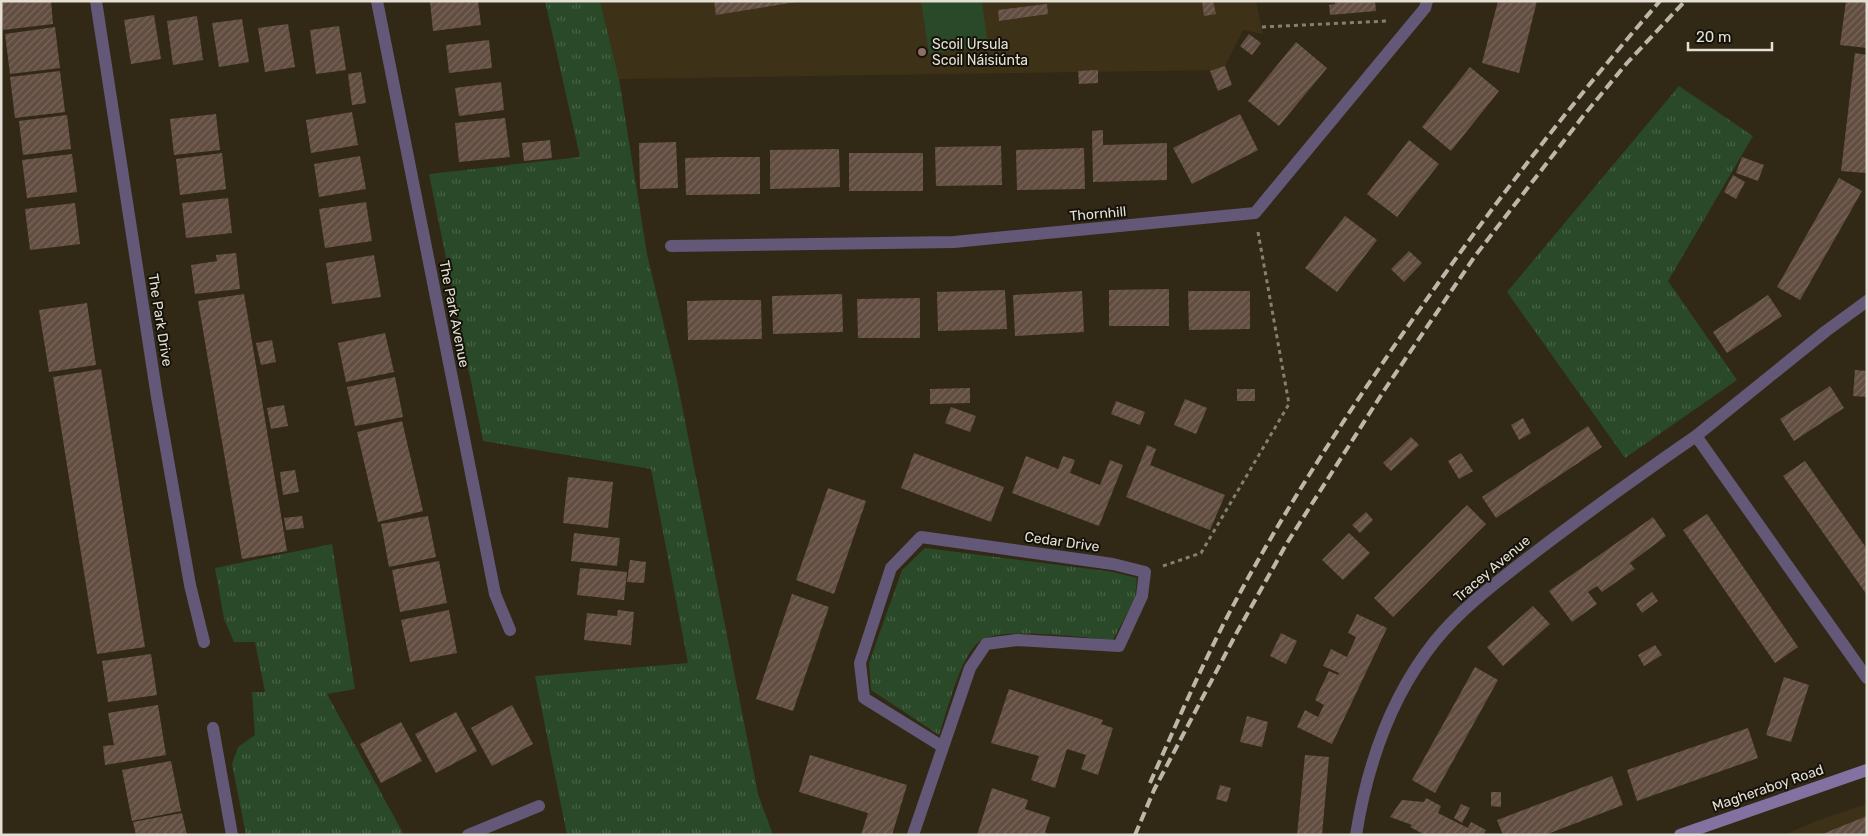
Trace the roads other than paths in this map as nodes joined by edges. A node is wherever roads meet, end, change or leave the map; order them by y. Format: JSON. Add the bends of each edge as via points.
{"nodes":[{"id":1,"x":96,"y":1,"type":"edge"},
{"id":2,"x":377,"y":1,"type":"edge"},
{"id":3,"x":1427,"y":1,"type":"edge"},
{"id":4,"x":671,"y":246,"type":"dead end"},
{"id":5,"x":1867,"y":301,"type":"edge"},
{"id":6,"x":1696,"y":436,"type":"junction"},
{"id":7,"x":510,"y":630,"type":"dead end"},
{"id":8,"x":204,"y":642,"type":"dead end"},
{"id":9,"x":1867,"y":678,"type":"edge"},
{"id":10,"x":213,"y":728,"type":"dead end"},
{"id":11,"x":943,"y":747,"type":"junction"},
{"id":12,"x":1867,"y":770,"type":"edge"},
{"id":13,"x":539,"y":806,"type":"dead end"},
{"id":14,"x":1707,"y":830,"type":"edge"},
{"id":15,"x":232,"y":835,"type":"edge"},
{"id":16,"x":468,"y":835,"type":"edge"},
{"id":17,"x":913,"y":835,"type":"edge"},
{"id":18,"x":1356,"y":835,"type":"edge"},
{"id":19,"x":1680,"y":835,"type":"edge"}],
"edges":[{"from":1,"to":8,"type":"street","name":"The Park Drive","via":[[157,396],[190,585]]},
{"from":2,"to":7,"type":"street","name":"The Park Avenue","via":[[495,594]]},
{"from":3,"to":4,"type":"street","name":"Thornhill","via":[[1425,8],[1255,213],[954,242]]},
{"from":5,"to":6,"type":"street","name":"Tracey Avenue"},
{"from":6,"to":9,"type":"street"},
{"from":6,"to":18,"type":"street","name":"Tracey Avenue","via":[[1542,547],[1474,601],[1435,641],[1398,697],[1376,751]]},
{"from":10,"to":15,"type":"street"},
{"from":11,"to":11,"type":"street","name":"Cedar Drive","via":[[864,698],[860,663],[891,568],[921,537],[1113,564],[1146,572],[1142,596],[1119,646],[1017,640],[986,644],[970,668]]},
{"from":11,"to":17,"type":"street"},
{"from":12,"to":14,"type":"street","name":"Magheraboy Road"},
{"from":13,"to":16,"type":"street"},
{"from":14,"to":19,"type":"street","name":"Magheraboy Road"}]}
